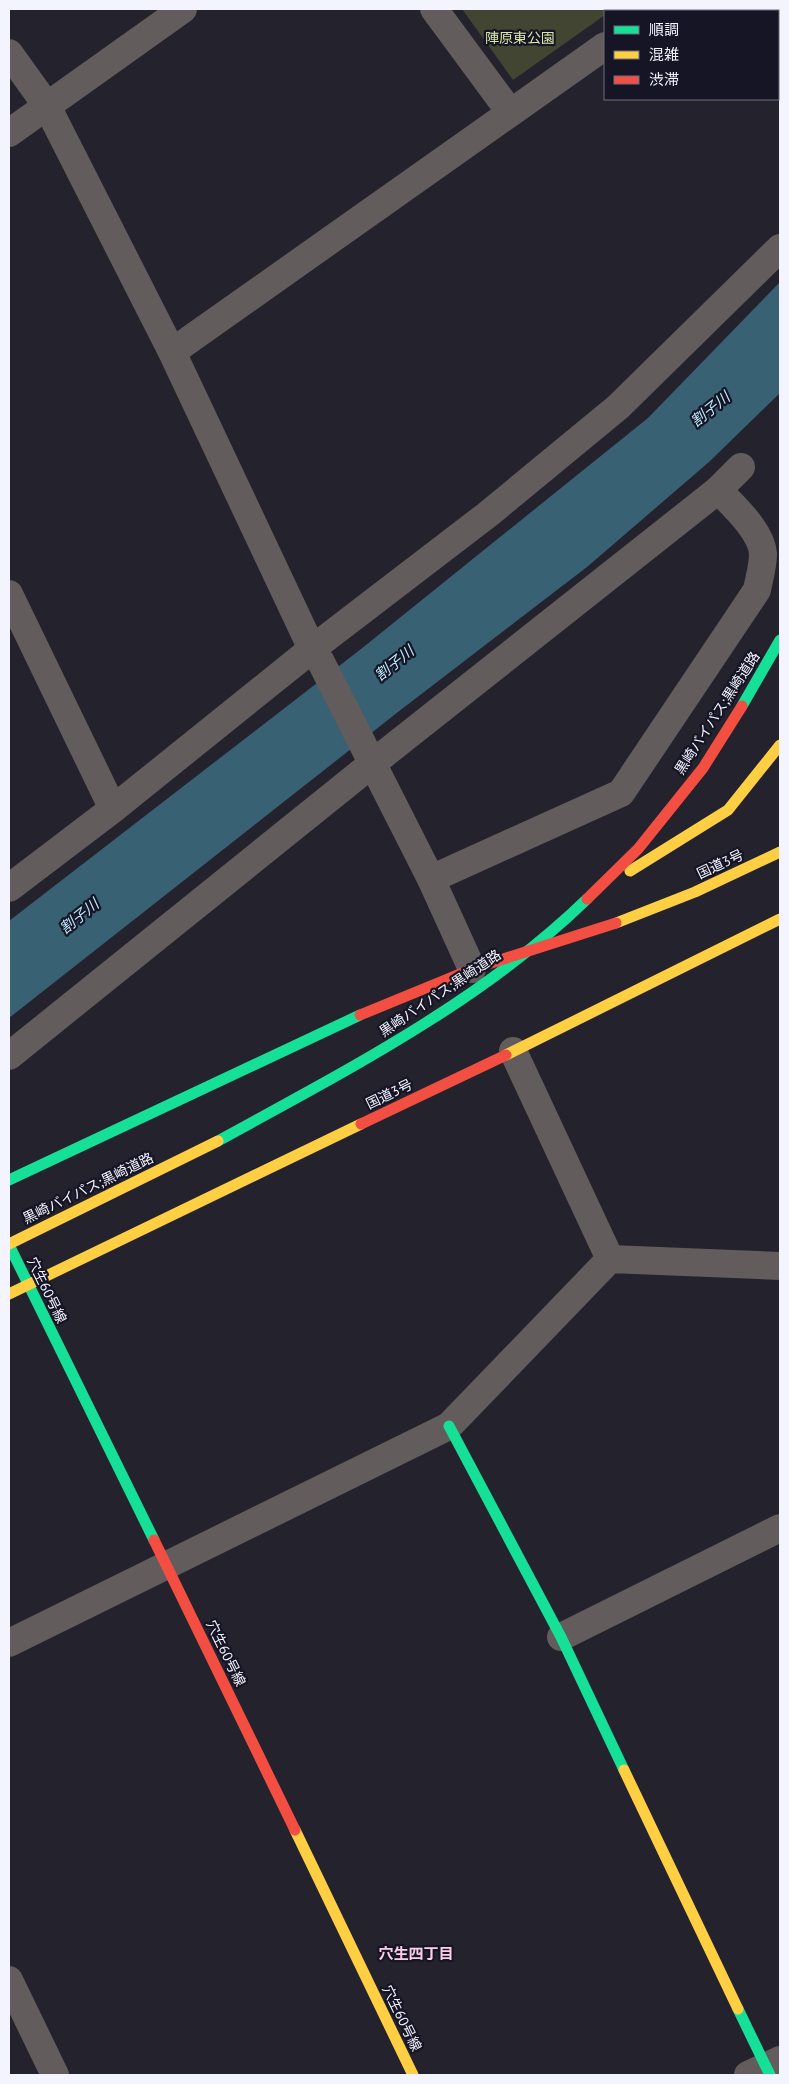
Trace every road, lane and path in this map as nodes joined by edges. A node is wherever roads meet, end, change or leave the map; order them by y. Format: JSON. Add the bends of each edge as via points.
{"nodes":[{"id":1,"x":183,"y":9,"type":"edge"},
{"id":2,"x":434,"y":9,"type":"edge"},
{"id":3,"x":604,"y":47,"type":"edge"},
{"id":4,"x":9,"y":53,"type":"edge"},
{"id":5,"x":47,"y":106,"type":"junction"},
{"id":6,"x":510,"y":112,"type":"junction"},
{"id":7,"x":9,"y":133,"type":"edge"},
{"id":8,"x":780,"y":248,"type":"edge"},
{"id":9,"x":172,"y":352,"type":"junction"},
{"id":10,"x":741,"y":467,"type":"dead end"},
{"id":11,"x":718,"y":490,"type":"junction"},
{"id":12,"x":9,"y":594,"type":"edge"},
{"id":13,"x":780,"y":640,"type":"edge"},
{"id":14,"x":317,"y":656,"type":"junction"},
{"id":15,"x":780,"y":746,"type":"edge"},
{"id":16,"x":369,"y":759,"type":"junction"},
{"id":17,"x":113,"y":809,"type":"junction"},
{"id":18,"x":780,"y":852,"type":"edge"},
{"id":19,"x":431,"y":878,"type":"junction"},
{"id":20,"x":9,"y":888,"type":"edge"},
{"id":21,"x":780,"y":919,"type":"edge"},
{"id":22,"x":538,"y":928,"type":"dead end"},
{"id":23,"x":513,"y":943,"type":"dead end"},
{"id":24,"x":472,"y":969,"type":"junction"},
{"id":25,"x":513,"y":1051,"type":"junction"},
{"id":26,"x":9,"y":1056,"type":"edge"},
{"id":27,"x":9,"y":1180,"type":"edge"},
{"id":28,"x":9,"y":1245,"type":"edge"},
{"id":29,"x":610,"y":1259,"type":"junction"},
{"id":30,"x":780,"y":1266,"type":"edge"},
{"id":31,"x":28,"y":1284,"type":"junction"},
{"id":32,"x":9,"y":1294,"type":"edge"},
{"id":33,"x":449,"y":1426,"type":"junction"},
{"id":34,"x":780,"y":1528,"type":"edge"},
{"id":35,"x":166,"y":1564,"type":"junction"},
{"id":36,"x":561,"y":1637,"type":"junction"},
{"id":37,"x":9,"y":1643,"type":"edge"},
{"id":38,"x":9,"y":1980,"type":"edge"},
{"id":39,"x":766,"y":2069,"type":"edge"},
{"id":40,"x":55,"y":2075,"type":"edge"},
{"id":41,"x":413,"y":2075,"type":"edge"}],
"edges":[{"from":1,"to":5,"type":"street"},
{"from":2,"to":6,"type":"street"},
{"from":3,"to":6,"type":"street"},
{"from":4,"to":5,"type":"street"},
{"from":5,"to":7,"type":"street"},
{"from":5,"to":9,"type":"street"},
{"from":6,"to":9,"type":"street"},
{"from":8,"to":14,"type":"street","via":[[618,408]]},
{"from":9,"to":14,"type":"street"},
{"from":10,"to":11,"type":"street"},
{"from":11,"to":16,"type":"street"},
{"from":11,"to":19,"type":"street","via":[[754,531],[763,554],[757,590],[621,793]]},
{"from":12,"to":17,"type":"street"},
{"from":13,"to":28,"type":"main road","name":"黒崎バイパス;黒崎道路","via":[[703,768],[638,849],[558,927],[478,989],[368,1059],[216,1142]]},
{"from":14,"to":16,"type":"street"},
{"from":14,"to":17,"type":"street"},
{"from":15,"to":22,"type":"main road","via":[[728,810]]},
{"from":16,"to":19,"type":"street"},
{"from":16,"to":26,"type":"street"},
{"from":17,"to":20,"type":"street"},
{"from":18,"to":24,"type":"main road","name":"国道3号","via":[[635,917]]},
{"from":19,"to":24,"type":"street"},
{"from":21,"to":25,"type":"main road","name":"国道3号"},
{"from":23,"to":24,"type":"main road"},
{"from":24,"to":27,"type":"main road","name":"国道3号","via":[[342,1022]]},
{"from":25,"to":29,"type":"street"},
{"from":25,"to":31,"type":"main road","name":"国道3号"},
{"from":28,"to":31,"type":"main road","name":"穴生60号線"},
{"from":29,"to":30,"type":"street"},
{"from":29,"to":33,"type":"street"},
{"from":31,"to":32,"type":"main road","name":"国道3号"},
{"from":31,"to":35,"type":"main road","name":"穴生60号線"},
{"from":33,"to":35,"type":"street"},
{"from":33,"to":36,"type":"main road"},
{"from":34,"to":36,"type":"street"},
{"from":35,"to":37,"type":"street"},
{"from":35,"to":41,"type":"main road","name":"穴生60号線"},
{"from":36,"to":39,"type":"main road"},
{"from":38,"to":40,"type":"street"}]}
